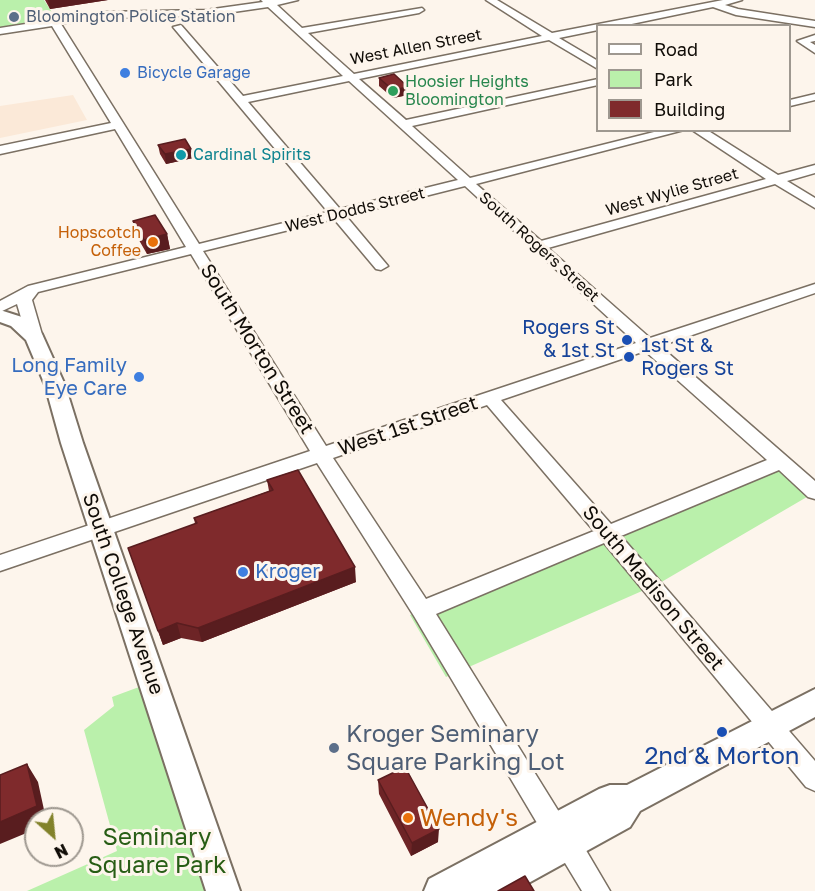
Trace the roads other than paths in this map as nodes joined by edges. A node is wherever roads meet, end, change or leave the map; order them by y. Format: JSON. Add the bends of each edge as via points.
{"nodes":[{"id":1,"x":293,"y":0,"type":"edge"},
{"id":2,"x":491,"y":0,"type":"edge"},
{"id":3,"x":703,"y":0,"type":"edge"},
{"id":4,"x":737,"y":0,"type":"edge"},
{"id":5,"x":163,"y":2,"type":"dead end"},
{"id":6,"x":268,"y":2,"type":"edge"},
{"id":7,"x":714,"y":5,"type":"junction"},
{"id":8,"x":419,"y":10,"type":"dead end"},
{"id":9,"x":170,"y":14,"type":"junction"},
{"id":10,"x":55,"y":22,"type":"junction"},
{"id":11,"x":615,"y":24,"type":"edge"},
{"id":12,"x":815,"y":24,"type":"edge"},
{"id":13,"x":178,"y":27,"type":"dead end"},
{"id":14,"x":596,"y":27,"type":"edge"},
{"id":15,"x":301,"y":30,"type":"junction"},
{"id":16,"x":0,"y":31,"type":"edge"},
{"id":17,"x":551,"y":36,"type":"junction"},
{"id":18,"x":815,"y":38,"type":"edge"},
{"id":19,"x":815,"y":50,"type":"edge"},
{"id":20,"x":596,"y":65,"type":"edge"},
{"id":21,"x":352,"y":76,"type":"junction"},
{"id":22,"x":596,"y":82,"type":"edge"},
{"id":23,"x":815,"y":97,"type":"edge"},
{"id":24,"x":240,"y":100,"type":"junction"},
{"id":25,"x":791,"y":103,"type":"edge"},
{"id":26,"x":404,"y":124,"type":"junction"},
{"id":27,"x":118,"y":125,"type":"junction"},
{"id":28,"x":670,"y":132,"type":"edge"},
{"id":29,"x":701,"y":132,"type":"edge"},
{"id":30,"x":0,"y":150,"type":"edge"},
{"id":31,"x":815,"y":170,"type":"edge"},
{"id":32,"x":777,"y":180,"type":"junction"},
{"id":33,"x":467,"y":182,"type":"junction"},
{"id":34,"x":815,"y":204,"type":"edge"},
{"id":35,"x":338,"y":215,"type":"junction"},
{"id":36,"x":538,"y":246,"type":"junction"},
{"id":37,"x":195,"y":250,"type":"junction"},
{"id":38,"x":381,"y":266,"type":"dead end"},
{"id":39,"x":815,"y":288,"type":"edge"},
{"id":40,"x":33,"y":290,"type":"junction"},
{"id":41,"x":0,"y":307,"type":"edge"},
{"id":42,"x":0,"y":316,"type":"edge"},
{"id":43,"x":35,"y":338,"type":"junction"},
{"id":44,"x":647,"y":344,"type":"junction"},
{"id":45,"x":490,"y":398,"type":"junction"},
{"id":46,"x":322,"y":455,"type":"junction"},
{"id":47,"x":781,"y":462,"type":"junction"},
{"id":48,"x":815,"y":492,"type":"edge"},
{"id":49,"x":102,"y":530,"type":"junction"},
{"id":50,"x":606,"y":534,"type":"junction"},
{"id":51,"x":0,"y":563,"type":"edge"},
{"id":52,"x":422,"y":610,"type":"junction"},
{"id":53,"x":815,"y":702,"type":"edge"},
{"id":54,"x":769,"y":726,"type":"junction"},
{"id":55,"x":815,"y":779,"type":"edge"},
{"id":56,"x":561,"y":837,"type":"junction"},
{"id":57,"x":514,"y":862,"type":"junction"},
{"id":58,"x":223,"y":891,"type":"edge"},
{"id":59,"x":441,"y":891,"type":"edge"},
{"id":60,"x":481,"y":891,"type":"edge"},
{"id":61,"x":597,"y":891,"type":"edge"}],
"edges":[{"from":1,"to":6,"type":"street"},
{"from":2,"to":17,"type":"street"},
{"from":3,"to":7,"type":"street"},
{"from":4,"to":7,"type":"street"},
{"from":5,"to":9,"type":"street"},
{"from":6,"to":9,"type":"street","via":[[206,13]]},
{"from":6,"to":15,"type":"street","name":"South Rogers Street"},
{"from":7,"to":11,"type":"street"},
{"from":7,"to":12,"type":"street"},
{"from":8,"to":15,"type":"street"},
{"from":9,"to":10,"type":"street","via":[[104,15]]},
{"from":10,"to":16,"type":"street"},
{"from":10,"to":27,"type":"street","name":"South Morton Street"},
{"from":13,"to":24,"type":"street"},
{"from":14,"to":17,"type":"street","name":"West Allen Street"},
{"from":15,"to":21,"type":"street","name":"South Rogers Street"},
{"from":17,"to":20,"type":"street"},
{"from":17,"to":21,"type":"street","name":"West Allen Street"},
{"from":18,"to":19,"type":"street","via":[[802,41]]},
{"from":21,"to":24,"type":"street","name":"West Allen Street"},
{"from":21,"to":26,"type":"street","name":"South Rogers Street"},
{"from":22,"to":26,"type":"street"},
{"from":23,"to":25,"type":"street"},
{"from":24,"to":35,"type":"street"},
{"from":26,"to":33,"type":"street","name":"South Rogers Street"},
{"from":27,"to":30,"type":"street"},
{"from":27,"to":37,"type":"street","name":"South Morton Street"},
{"from":28,"to":33,"type":"street","name":"West Dodds Street"},
{"from":29,"to":32,"type":"street"},
{"from":31,"to":32,"type":"street","name":"West Wylie Street"},
{"from":32,"to":34,"type":"street"},
{"from":32,"to":36,"type":"street","name":"West Wylie Street"},
{"from":33,"to":35,"type":"street","name":"West Dodds Street"},
{"from":33,"to":36,"type":"street","name":"South Rogers Street"},
{"from":35,"to":37,"type":"street","name":"West Dodds Street"},
{"from":35,"to":38,"type":"street"},
{"from":36,"to":44,"type":"street","name":"South Rogers Street"},
{"from":37,"to":40,"type":"street","name":"West Dodds Street"},
{"from":37,"to":46,"type":"street","name":"South Morton Street"},
{"from":39,"to":44,"type":"street","name":"West 1st Street"},
{"from":40,"to":41,"type":"street","name":"West Dodds Street"},
{"from":40,"to":43,"type":"street","via":[[24,300]]},
{"from":42,"to":43,"type":"main road","name":"South College Avenue","via":[[18,322]]},
{"from":43,"to":49,"type":"main road","name":"South College Avenue","via":[[55,385]]},
{"from":44,"to":45,"type":"street","name":"West 1st Street"},
{"from":44,"to":47,"type":"street","name":"South Rogers Street"},
{"from":45,"to":46,"type":"street","name":"West 1st Street"},
{"from":45,"to":50,"type":"street","name":"South Madison Street"},
{"from":46,"to":49,"type":"street","name":"West 1st Street"},
{"from":46,"to":52,"type":"street","name":"South Morton Street"},
{"from":47,"to":48,"type":"street","name":"South Rogers Street"},
{"from":47,"to":50,"type":"street"},
{"from":49,"to":51,"type":"street","name":"West 1st Street"},
{"from":49,"to":58,"type":"main road","name":"South College Avenue"},
{"from":50,"to":52,"type":"street"},
{"from":50,"to":54,"type":"street","name":"South Madison Street"},
{"from":52,"to":56,"type":"street","name":"South Morton Street"},
{"from":53,"to":54,"type":"main road"},
{"from":54,"to":55,"type":"street","name":"South Madison Street"},
{"from":54,"to":56,"type":"main road","via":[[629,800],[619,816]]},
{"from":56,"to":57,"type":"main road"},
{"from":56,"to":61,"type":"street","name":"South Morton Street"},
{"from":57,"to":59,"type":"main road"},
{"from":57,"to":60,"type":"main road"}]}
